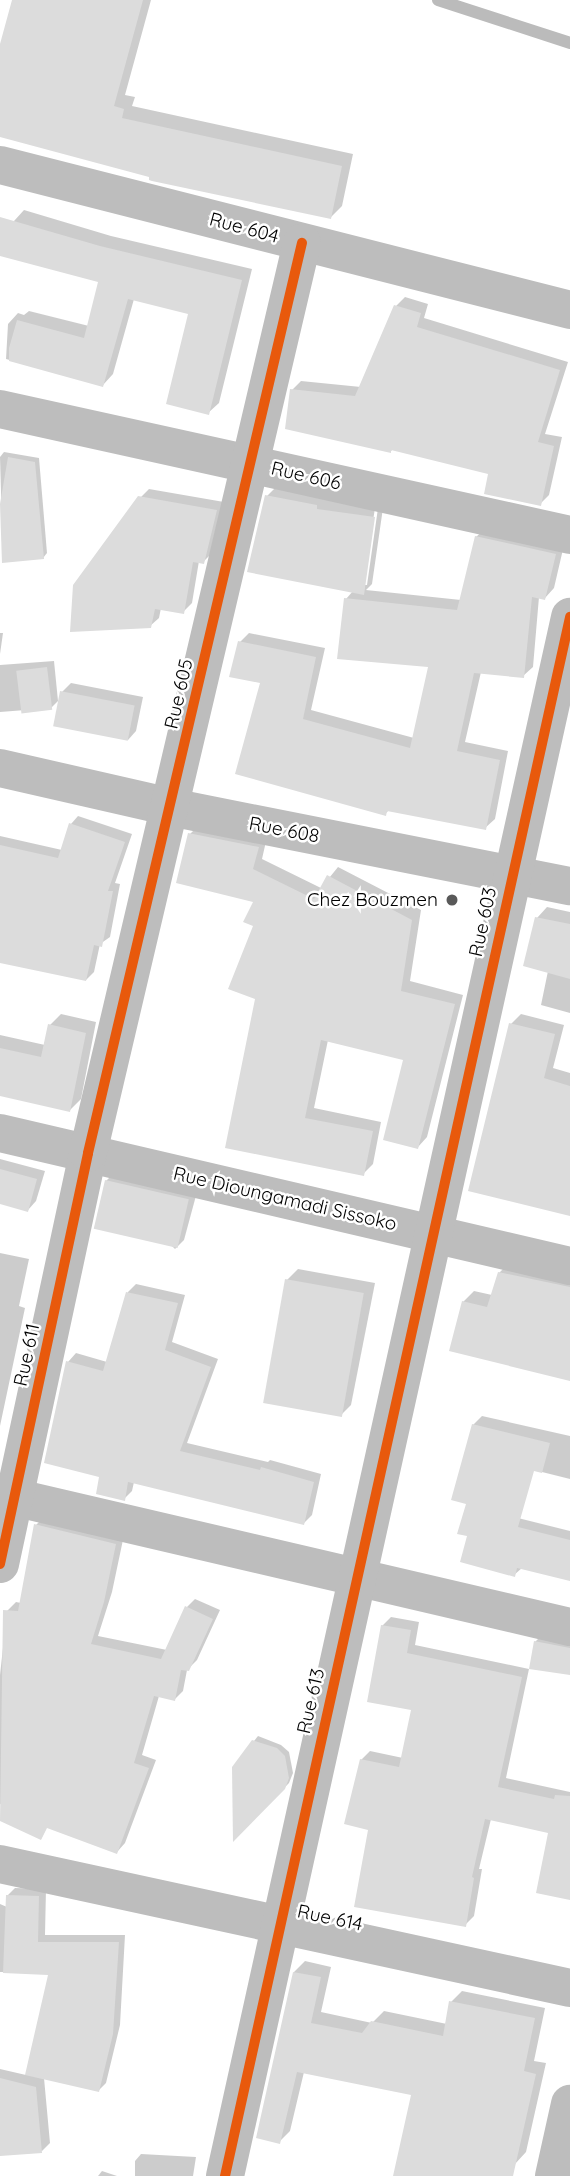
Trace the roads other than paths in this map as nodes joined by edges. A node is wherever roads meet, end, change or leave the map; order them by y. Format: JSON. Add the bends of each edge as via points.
{"nodes":[{"id":1,"x":0,"y":164,"type":"edge"},
{"id":2,"x":302,"y":243,"type":"junction"},
{"id":3,"x":570,"y":310,"type":"edge"},
{"id":4,"x":0,"y":408,"type":"edge"},
{"id":5,"x":251,"y":464,"type":"junction"},
{"id":6,"x":570,"y":535,"type":"edge"},
{"id":7,"x":570,"y":617,"type":"edge"},
{"id":8,"x":0,"y":768,"type":"edge"},
{"id":9,"x":170,"y":807,"type":"junction"},
{"id":10,"x":511,"y":876,"type":"junction"},
{"id":11,"x":570,"y":886,"type":"edge"},
{"id":12,"x":0,"y":1133,"type":"edge"},
{"id":13,"x":88,"y":1153,"type":"junction"},
{"id":14,"x":432,"y":1234,"type":"junction"},
{"id":15,"x":570,"y":1266,"type":"edge"},
{"id":16,"x":7,"y":1496,"type":"edge"},
{"id":17,"x":0,"y":1564,"type":"edge"},
{"id":18,"x":357,"y":1577,"type":"junction"},
{"id":19,"x":570,"y":1627,"type":"edge"},
{"id":20,"x":0,"y":1864,"type":"edge"},
{"id":21,"x":279,"y":1925,"type":"junction"},
{"id":22,"x":570,"y":1988,"type":"edge"},
{"id":23,"x":570,"y":2104,"type":"edge"},
{"id":24,"x":225,"y":2176,"type":"edge"},
{"id":25,"x":554,"y":2176,"type":"edge"}],
"edges":[{"from":1,"to":2,"type":"street","name":"Rue 604"},
{"from":2,"to":3,"type":"street","name":"Rue 604"},
{"from":2,"to":5,"type":"street","name":"Rue 605"},
{"from":4,"to":5,"type":"street","name":"Rue 606"},
{"from":5,"to":6,"type":"street","name":"Rue 606"},
{"from":5,"to":9,"type":"street","name":"Rue 605"},
{"from":7,"to":10,"type":"street","name":"Rue 603"},
{"from":8,"to":9,"type":"street","name":"Rue 608"},
{"from":9,"to":10,"type":"street","name":"Rue 608"},
{"from":9,"to":13,"type":"street","name":"Rue 605"},
{"from":10,"to":11,"type":"street","name":"Rue 608"},
{"from":10,"to":14,"type":"street","name":"Rue 603"},
{"from":12,"to":13,"type":"street","name":"Rue Dioungamadi Sissoko"},
{"from":13,"to":14,"type":"street","name":"Rue Dioungamadi Sissoko"},
{"from":13,"to":16,"type":"street","name":"Rue 611"},
{"from":14,"to":15,"type":"street","name":"Rue Dioungamadi Sissoko"},
{"from":14,"to":18,"type":"street","name":"Rue 613"},
{"from":16,"to":17,"type":"street","name":"Rue 611"},
{"from":16,"to":18,"type":"street"},
{"from":18,"to":19,"type":"street"},
{"from":18,"to":21,"type":"street","name":"Rue 613"},
{"from":20,"to":21,"type":"street","name":"Rue 614"},
{"from":21,"to":22,"type":"street","name":"Rue 614"},
{"from":21,"to":24,"type":"street","name":"Rue 613"},
{"from":23,"to":25,"type":"street"}]}
